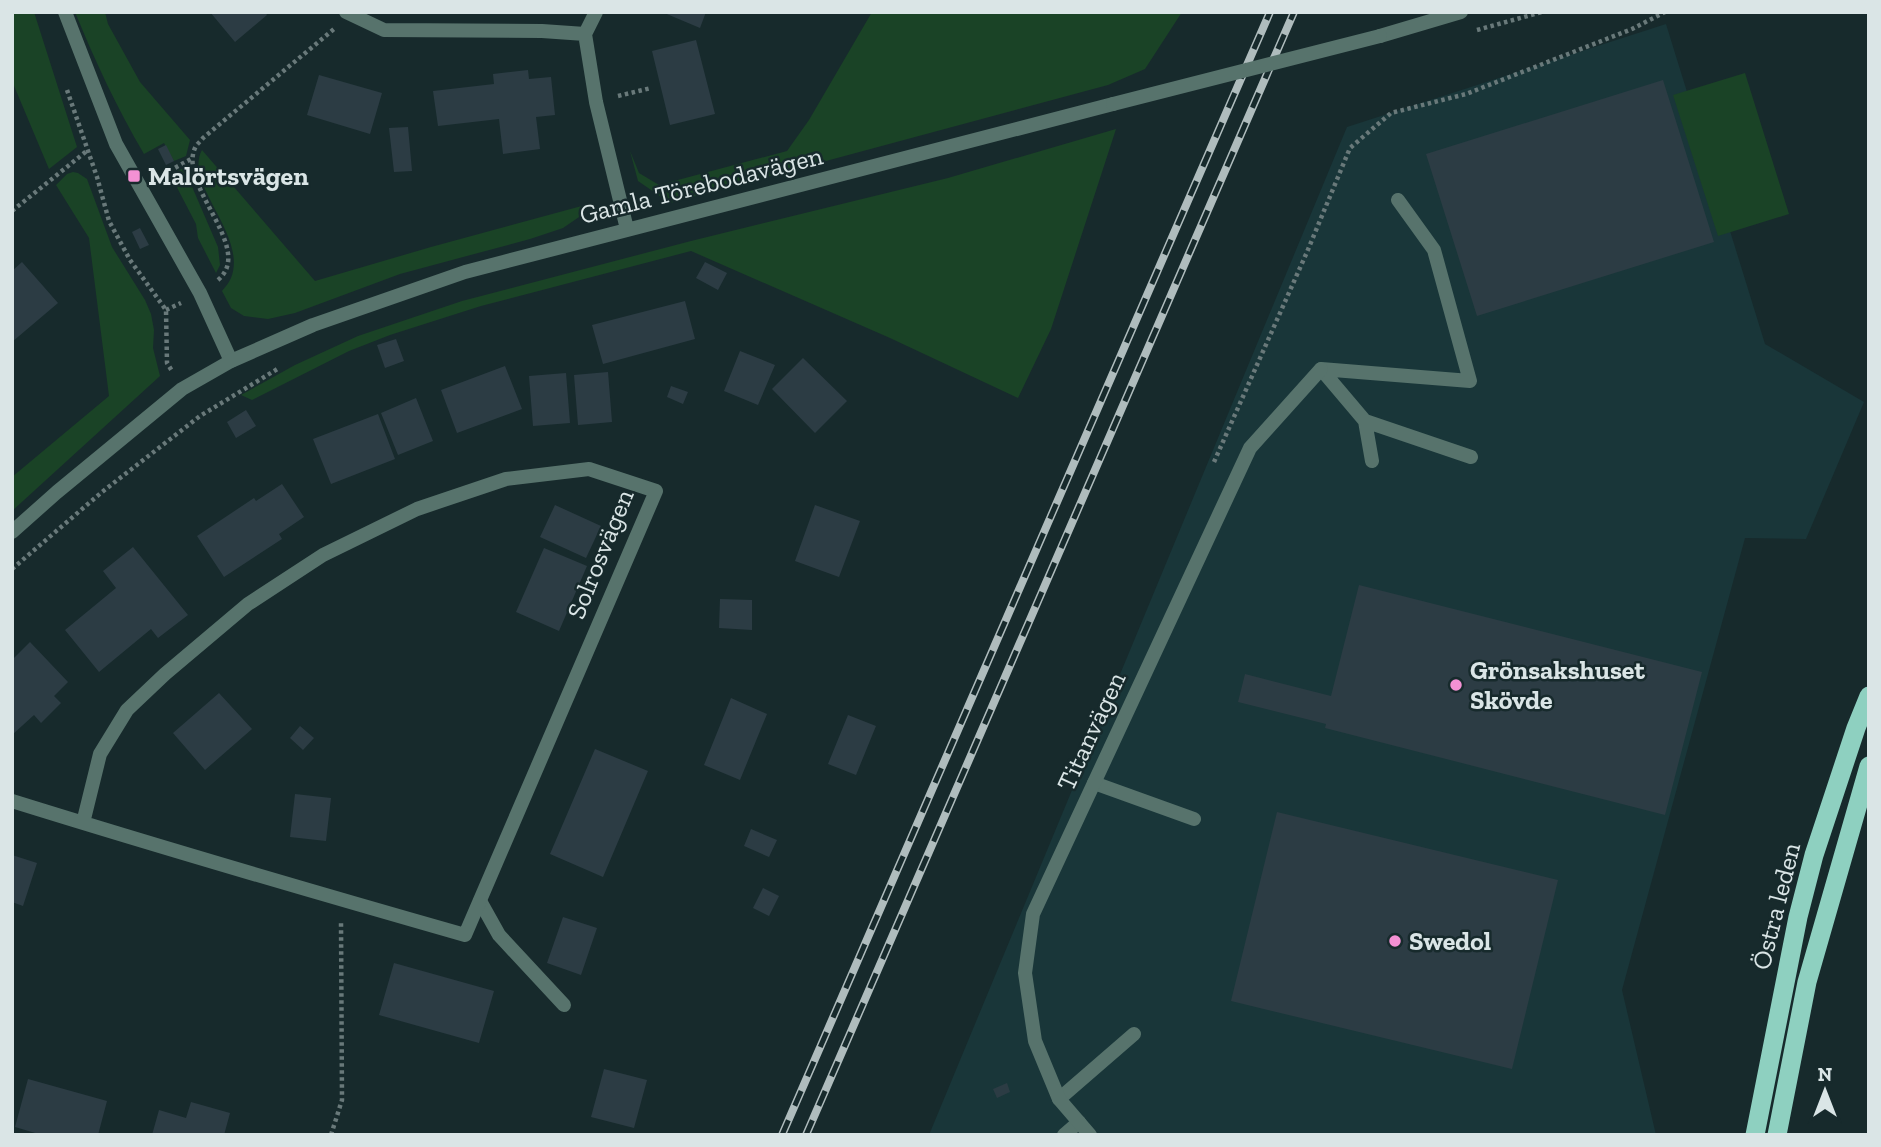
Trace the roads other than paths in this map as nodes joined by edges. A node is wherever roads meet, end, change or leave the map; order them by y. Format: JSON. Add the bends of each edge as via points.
{"nodes":[{"id":1,"x":65,"y":12,"type":"edge"},
{"id":2,"x":596,"y":12,"type":"edge"},
{"id":3,"x":1461,"y":12,"type":"edge"},
{"id":4,"x":348,"y":14,"type":"edge"},
{"id":5,"x":585,"y":34,"type":"junction"},
{"id":6,"x":1398,"y":200,"type":"dead end"},
{"id":7,"x":627,"y":229,"type":"junction"},
{"id":8,"x":230,"y":361,"type":"junction"},
{"id":9,"x":1321,"y":369,"type":"junction"},
{"id":10,"x":1365,"y":421,"type":"junction"},
{"id":11,"x":1471,"y":457,"type":"dead end"},
{"id":12,"x":1372,"y":461,"type":"dead end"},
{"id":13,"x":12,"y":533,"type":"edge"},
{"id":14,"x":1869,"y":696,"type":"edge"},
{"id":15,"x":1869,"y":766,"type":"edge"},
{"id":16,"x":1094,"y":783,"type":"junction"},
{"id":17,"x":12,"y":801,"type":"edge"},
{"id":18,"x":1194,"y":819,"type":"dead end"},
{"id":19,"x":83,"y":823,"type":"junction"},
{"id":20,"x":480,"y":901,"type":"junction"},
{"id":21,"x":564,"y":1005,"type":"dead end"},
{"id":22,"x":1135,"y":1034,"type":"dead end"},
{"id":23,"x":1059,"y":1099,"type":"junction"},
{"id":24,"x":1079,"y":1122,"type":"junction"},
{"id":25,"x":1779,"y":1131,"type":"edge"},
{"id":26,"x":1064,"y":1135,"type":"edge"},
{"id":27,"x":1090,"y":1135,"type":"edge"},
{"id":28,"x":1753,"y":1135,"type":"edge"}],
"edges":[{"from":1,"to":8,"type":"street","via":[[116,144],[200,293]]},
{"from":2,"to":5,"type":"street"},
{"from":3,"to":7,"type":"street","name":"Gamla Törebodavägen","bridge":true},
{"from":4,"to":5,"type":"street","via":[[384,30]]},
{"from":5,"to":7,"type":"street","via":[[596,102]]},
{"from":6,"to":9,"type":"street","via":[[1434,250],[1470,381]]},
{"from":7,"to":8,"type":"street","name":"Gamla Törebodavägen","via":[[465,272],[313,325]]},
{"from":8,"to":13,"type":"street","name":"Gamla Törebodavägen","via":[[182,389]]},
{"from":9,"to":10,"type":"street"},
{"from":9,"to":16,"type":"street","name":"Titanvägen","via":[[1250,448]]},
{"from":10,"to":11,"type":"street"},
{"from":10,"to":12,"type":"street"},
{"from":14,"to":28,"type":"highway","name":"Östra leden","via":[[1814,855]]},
{"from":15,"to":25,"type":"highway","name":"Östra leden","via":[[1807,982]]},
{"from":16,"to":18,"type":"street"},
{"from":16,"to":23,"type":"street","name":"Titanvägen","via":[[1033,914],[1025,973],[1035,1041]]},
{"from":17,"to":19,"type":"street","name":"Solrosvägen"},
{"from":19,"to":20,"type":"street","name":"Solrosvägen","via":[[465,935]]},
{"from":19,"to":20,"type":"street","name":"Solrosvägen","via":[[100,754],[127,710],[248,604],[323,555],[417,509],[506,479],[589,469],[656,491]]},
{"from":20,"to":21,"type":"street","via":[[499,935]]},
{"from":22,"to":23,"type":"street"},
{"from":23,"to":24,"type":"street","name":"Titanvägen"},
{"from":24,"to":26,"type":"street"},
{"from":24,"to":27,"type":"street","name":"Titanvägen"}]}
